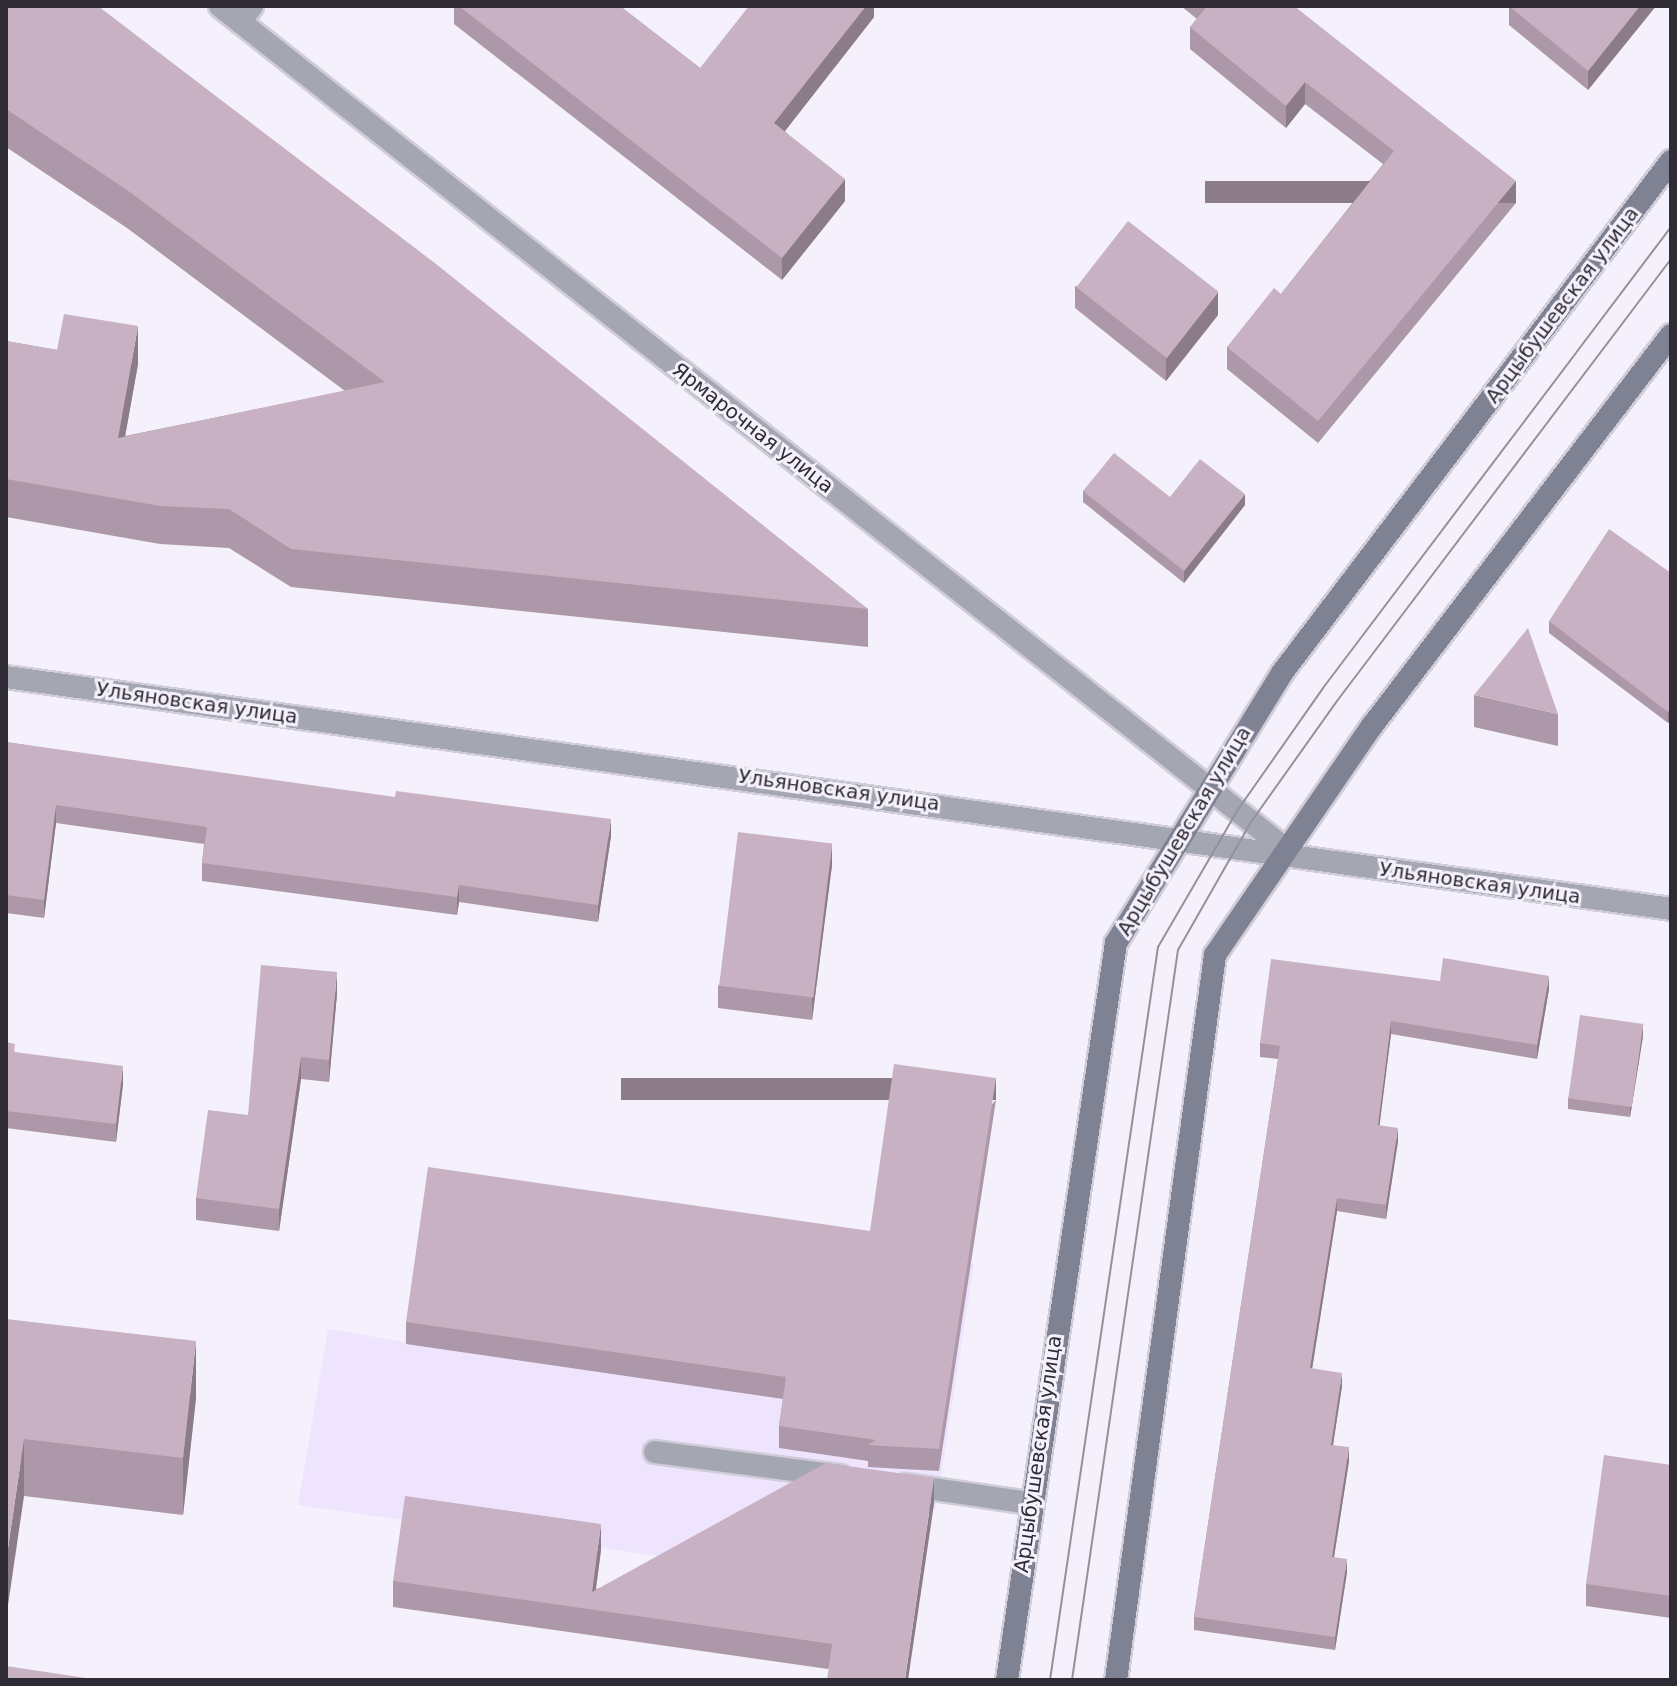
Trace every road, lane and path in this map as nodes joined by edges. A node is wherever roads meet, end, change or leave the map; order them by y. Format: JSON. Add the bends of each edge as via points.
{"nodes":[{"id":1,"x":220,"y":6,"type":"edge"},
{"id":2,"x":246,"y":14,"type":"edge"},
{"id":3,"x":1671,"y":161,"type":"edge"},
{"id":4,"x":1671,"y":335,"type":"edge"},
{"id":5,"x":6,"y":677,"type":"edge"},
{"id":6,"x":1208,"y":788,"type":"junction"},
{"id":7,"x":1179,"y":835,"type":"junction"},
{"id":8,"x":1287,"y":850,"type":"junction"},
{"id":9,"x":1671,"y":909,"type":"edge"},
{"id":10,"x":655,"y":1452,"type":"dead end"},
{"id":11,"x":1030,"y":1503,"type":"junction"},
{"id":12,"x":1007,"y":1680,"type":"edge"},
{"id":13,"x":1116,"y":1680,"type":"edge"}],
"edges":[{"from":1,"to":2,"type":"street","name":"Ярмарочная улица"},
{"from":2,"to":6,"type":"street","name":"Ярмарочная улица"},
{"from":3,"to":6,"type":"main road","name":"Арцыбушевская улица","via":[[1282,673]]},
{"from":4,"to":8,"type":"main road","via":[[1372,726]]},
{"from":5,"to":7,"type":"street","name":"Ульяновская улица"},
{"from":6,"to":7,"type":"main road","name":"Арцыбушевская улица"},
{"from":6,"to":8,"type":"street","name":"Ярмарочная улица"},
{"from":7,"to":8,"type":"street","name":"Ульяновская улица"},
{"from":7,"to":11,"type":"main road","name":"Арцыбушевская улица","via":[[1116,943]]},
{"from":8,"to":9,"type":"street","name":"Ульяновская улица","via":[[1338,865]]},
{"from":8,"to":13,"type":"main road","via":[[1215,955]]},
{"from":10,"to":11,"type":"street"},
{"from":11,"to":12,"type":"main road","name":"Арцыбушевская улица"}]}
